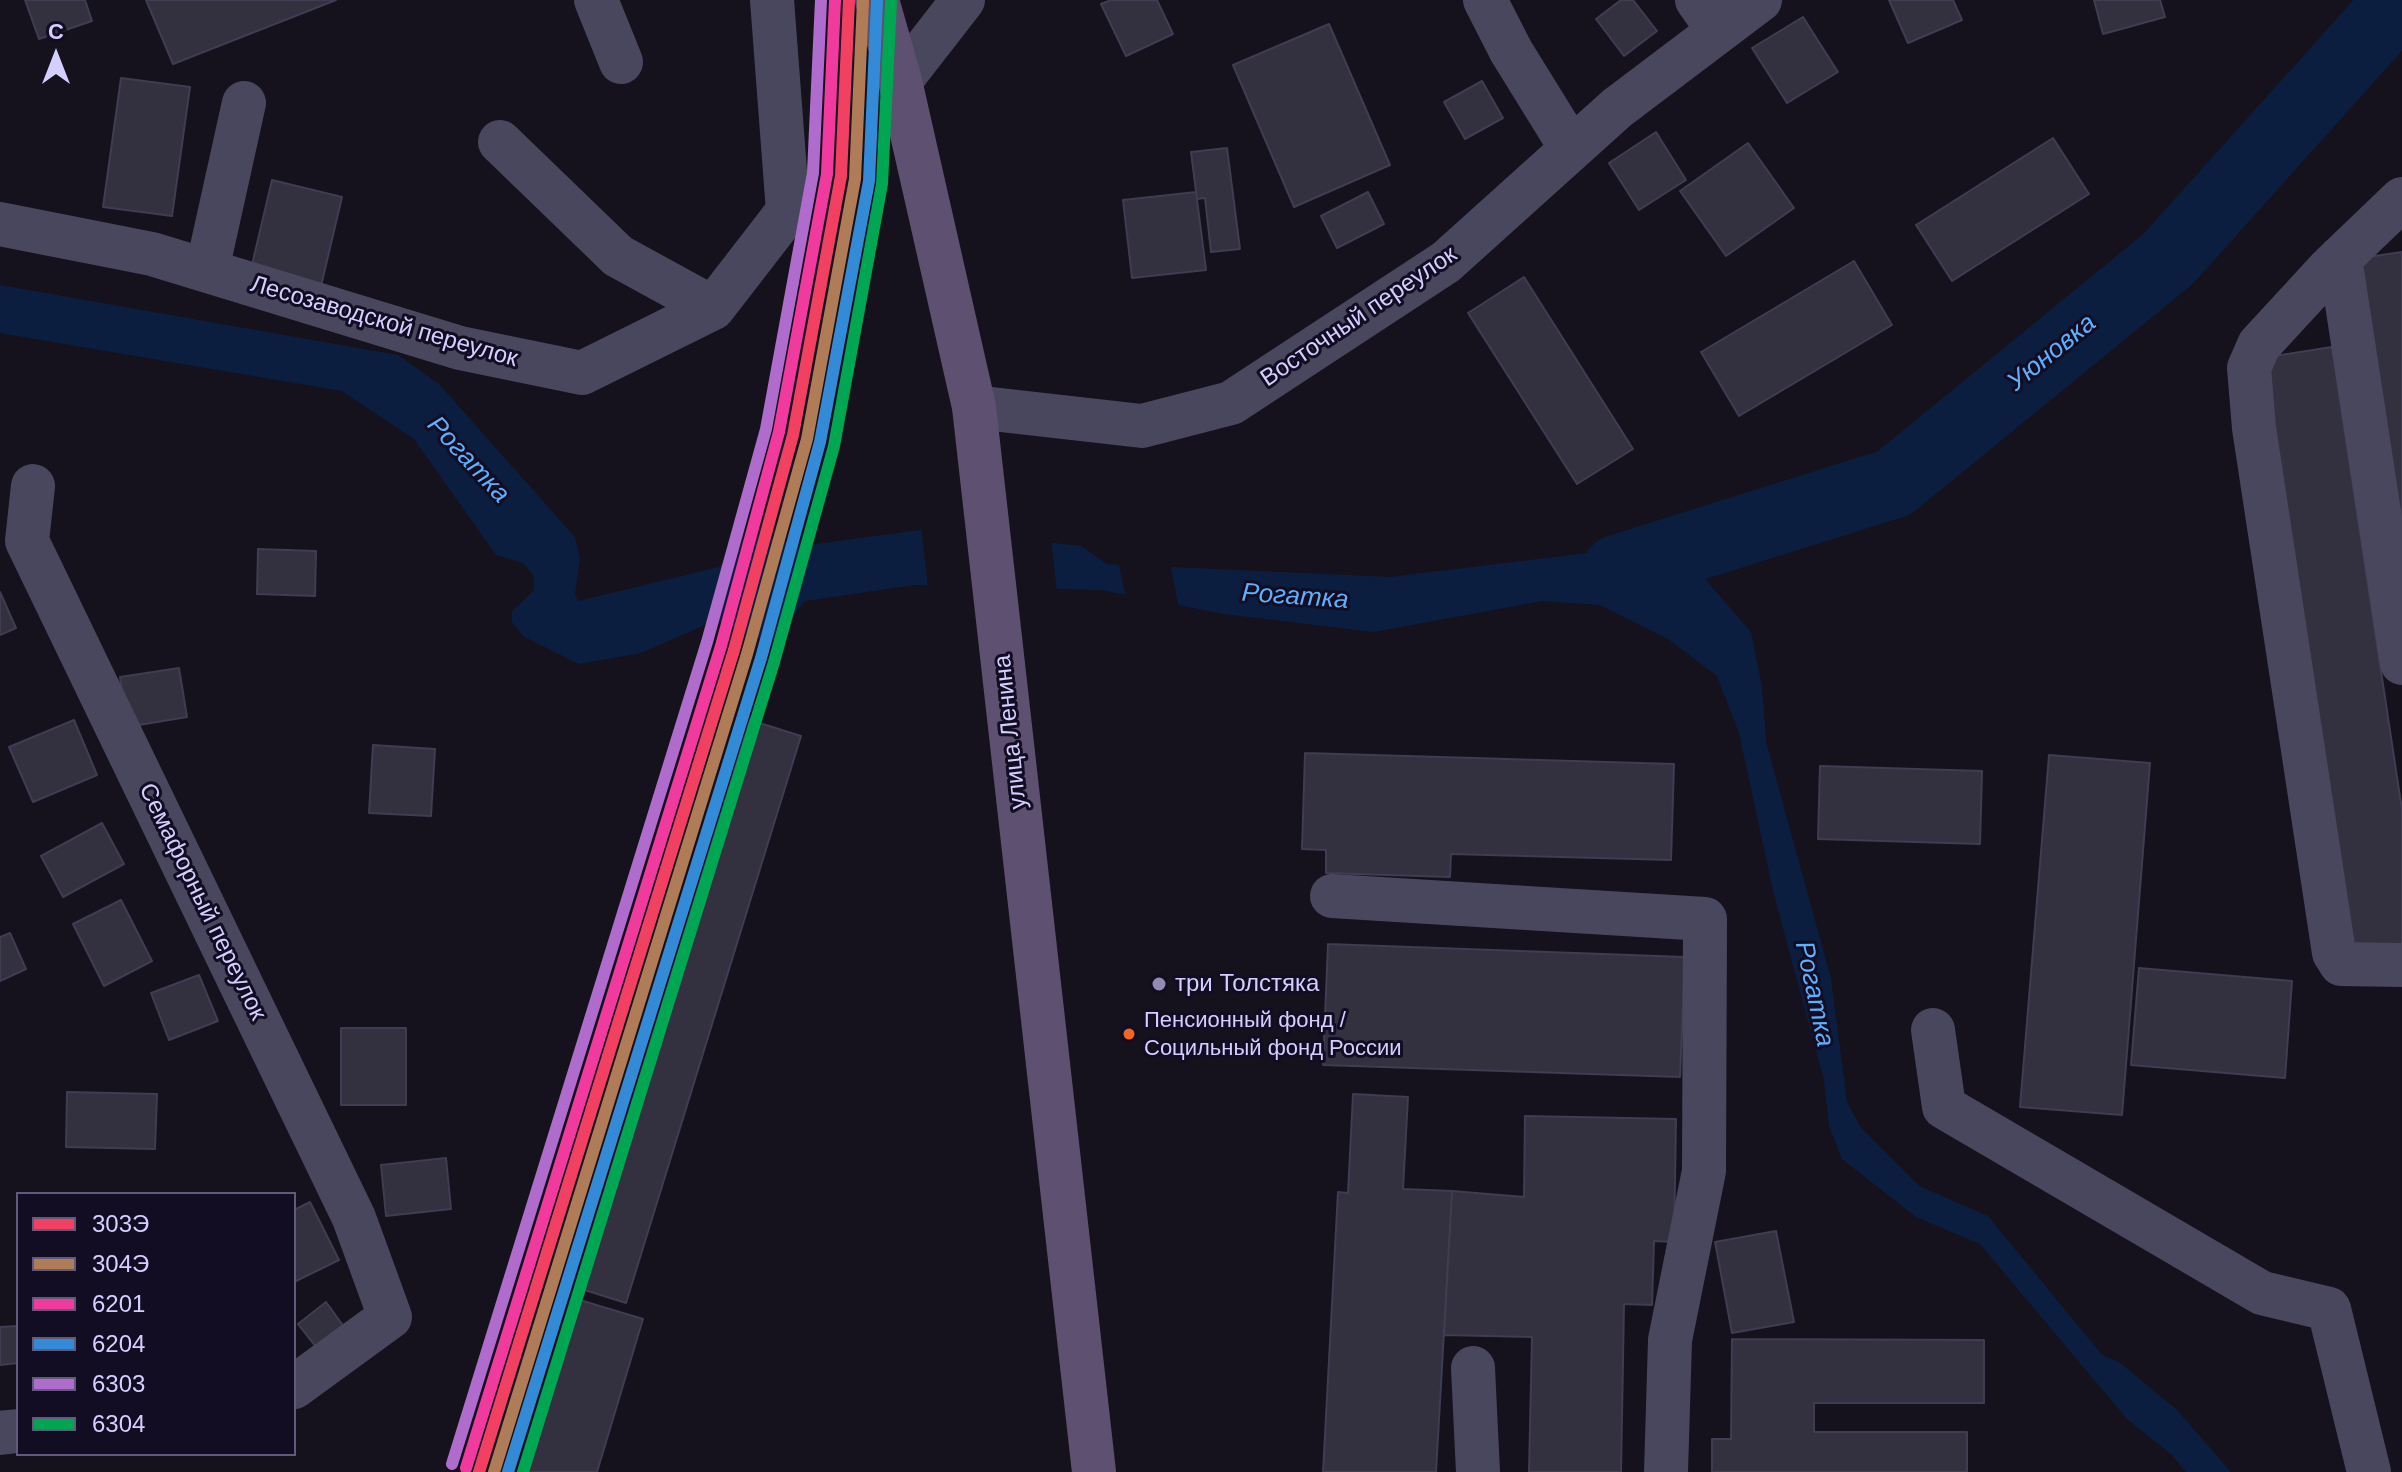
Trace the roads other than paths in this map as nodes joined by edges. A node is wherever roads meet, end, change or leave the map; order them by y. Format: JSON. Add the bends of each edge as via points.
{"nodes":[{"id":1,"x":596,"y":0,"type":"edge"},
{"id":2,"x":772,"y":0,"type":"edge"},
{"id":3,"x":877,"y":0,"type":"edge"},
{"id":4,"x":1485,"y":0,"type":"edge"},
{"id":5,"x":1760,"y":0,"type":"edge"},
{"id":6,"x":962,"y":1,"type":"edge"},
{"id":7,"x":1708,"y":15,"type":"edge"},
{"id":8,"x":621,"y":62,"type":"dead end"},
{"id":9,"x":900,"y":81,"type":"junction"},
{"id":10,"x":244,"y":103,"type":"dead end"},
{"id":11,"x":500,"y":142,"type":"dead end"},
{"id":12,"x":1571,"y":148,"type":"junction"},
{"id":13,"x":2402,"y":199,"type":"edge"},
{"id":14,"x":0,"y":224,"type":"edge"},
{"id":15,"x":2340,"y":258,"type":"junction"},
{"id":16,"x":207,"y":270,"type":"junction"},
{"id":17,"x":713,"y":308,"type":"junction"},
{"id":18,"x":974,"y":407,"type":"junction"},
{"id":19,"x":33,"y":486,"type":"dead end"},
{"id":20,"x":2402,"y":663,"type":"edge"},
{"id":21,"x":1332,"y":896,"type":"dead end"},
{"id":22,"x":2402,"y":965,"type":"edge"},
{"id":23,"x":1933,"y":1030,"type":"dead end"},
{"id":24,"x":1473,"y":1368,"type":"dead end"},
{"id":25,"x":296,"y":1386,"type":"edge"},
{"id":26,"x":1094,"y":1472,"type":"edge"},
{"id":27,"x":1478,"y":1472,"type":"edge"},
{"id":28,"x":1666,"y":1472,"type":"edge"},
{"id":29,"x":2369,"y":1472,"type":"edge"}],
"edges":[{"from":1,"to":8,"type":"street"},
{"from":2,"to":17,"type":"street","name":"Лесозаводской переулок","via":[[788,211]]},
{"from":3,"to":9,"type":"main road","name":"улица Ленина"},
{"from":4,"to":12,"type":"street"},
{"from":5,"to":7,"type":"street","name":"Восточный переулок"},
{"from":6,"to":9,"type":"street"},
{"from":7,"to":12,"type":"street","name":"Восточный переулок"},
{"from":9,"to":18,"type":"main road","name":"улица Ленина"},
{"from":10,"to":16,"type":"street"},
{"from":11,"to":17,"type":"street","via":[[618,256]]},
{"from":12,"to":18,"type":"street","name":"Восточный переулок","via":[[1446,262],[1231,403],[1142,426]]},
{"from":13,"to":15,"type":"street"},
{"from":14,"to":16,"type":"street","name":"Лесозаводской переулок"},
{"from":15,"to":20,"type":"street"},
{"from":15,"to":22,"type":"street","via":[[2259,345],[2249,368],[2254,428],[2334,953],[2341,964]]},
{"from":16,"to":17,"type":"street","name":"Лесозаводской переулок","via":[[460,348],[582,373]]},
{"from":18,"to":26,"type":"main road","name":"улица Ленина"},
{"from":19,"to":25,"type":"street","name":"Семафорный переулок","via":[[27,541],[354,1218],[390,1317]]},
{"from":21,"to":28,"type":"street","via":[[1705,919],[1704,1171],[1670,1340]]},
{"from":23,"to":29,"type":"street","via":[[1944,1107],[2262,1293],[2329,1309]]},
{"from":24,"to":27,"type":"street"}]}
